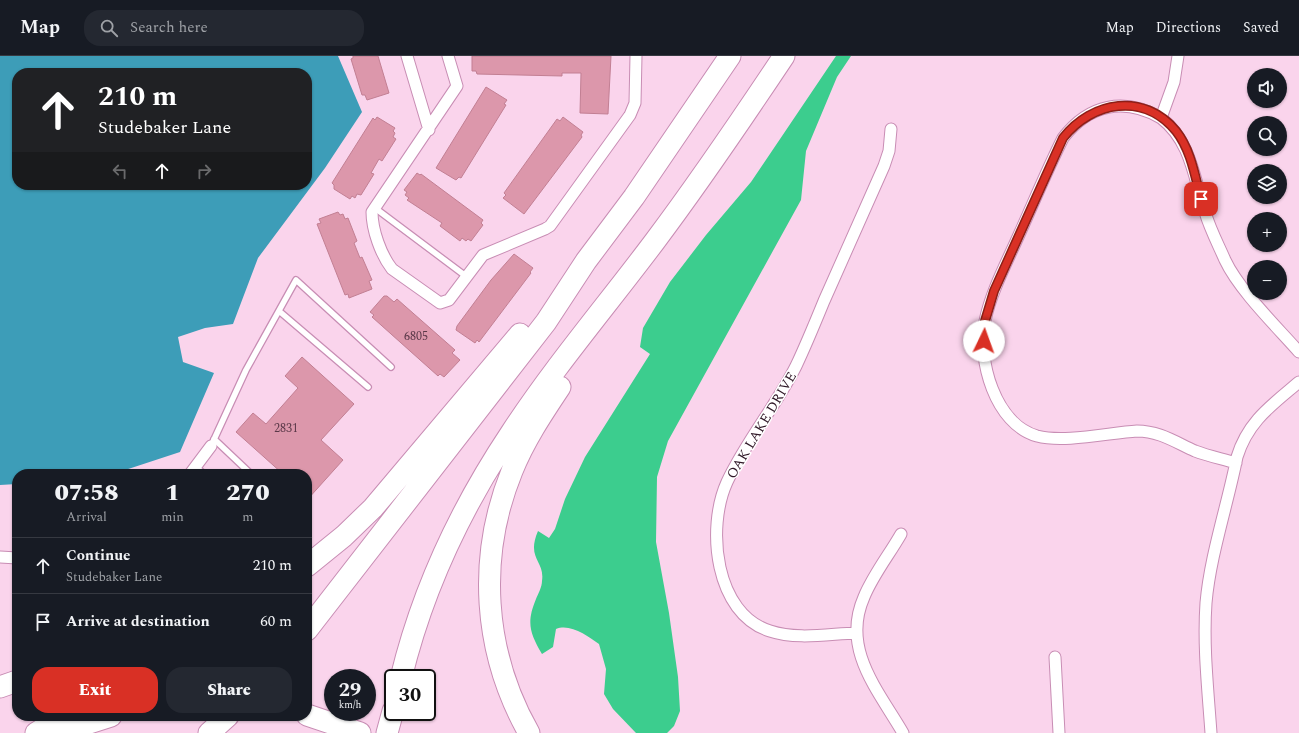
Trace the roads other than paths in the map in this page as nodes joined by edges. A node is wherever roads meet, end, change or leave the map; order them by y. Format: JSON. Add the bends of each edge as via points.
{"nodes":[{"id":1,"x":407,"y":56,"type":"edge"},
{"id":2,"x":448,"y":56,"type":"edge"},
{"id":3,"x":636,"y":56,"type":"edge"},
{"id":4,"x":730,"y":56,"type":"edge"},
{"id":5,"x":784,"y":56,"type":"edge"},
{"id":6,"x":1178,"y":56,"type":"edge"},
{"id":7,"x":1161,"y":118,"type":"junction"},
{"id":8,"x":429,"y":130,"type":"junction"},
{"id":9,"x":891,"y":130,"type":"dead end"},
{"id":10,"x":375,"y":208,"type":"junction"},
{"id":11,"x":656,"y":239,"type":"junction"},
{"id":12,"x":586,"y":261,"type":"junction"},
{"id":13,"x":467,"y":277,"type":"junction"},
{"id":14,"x":279,"y":311,"type":"junction"},
{"id":15,"x":1299,"y":352,"type":"edge"},
{"id":16,"x":390,"y":367,"type":"dead end"},
{"id":17,"x":1299,"y":382,"type":"edge"},
{"id":18,"x":368,"y":387,"type":"dead end"},
{"id":19,"x":212,"y":443,"type":"junction"},
{"id":20,"x":1236,"y":464,"type":"junction"},
{"id":21,"x":193,"y":469,"type":"edge"},
{"id":22,"x":245,"y":469,"type":"edge"},
{"id":23,"x":901,"y":534,"type":"dead end"},
{"id":24,"x":0,"y":558,"type":"edge"},
{"id":25,"x":12,"y":558,"type":"edge"},
{"id":26,"x":312,"y":562,"type":"edge"},
{"id":27,"x":312,"y":624,"type":"edge"},
{"id":28,"x":856,"y":633,"type":"junction"},
{"id":29,"x":1055,"y":657,"type":"dead end"},
{"id":30,"x":404,"y":669,"type":"edge"},
{"id":31,"x":12,"y":683,"type":"edge"},
{"id":32,"x":0,"y":687,"type":"edge"},
{"id":33,"x":312,"y":717,"type":"edge"},
{"id":34,"x":56,"y":721,"type":"edge"},
{"id":35,"x":95,"y":721,"type":"edge"},
{"id":36,"x":222,"y":721,"type":"edge"},
{"id":37,"x":36,"y":733,"type":"edge"},
{"id":38,"x":58,"y":733,"type":"edge"},
{"id":39,"x":209,"y":733,"type":"edge"},
{"id":40,"x":360,"y":733,"type":"edge"},
{"id":41,"x":529,"y":733,"type":"edge"},
{"id":42,"x":903,"y":733,"type":"edge"},
{"id":43,"x":1059,"y":733,"type":"edge"},
{"id":44,"x":1211,"y":733,"type":"edge"}],
"edges":[{"from":1,"to":8,"type":"street"},
{"from":2,"to":8,"type":"street","via":[[457,86]]},
{"from":3,"to":13,"type":"street","via":[[635,103],[630,115],[550,226],[488,251],[479,258]]},
{"from":4,"to":12,"type":"highway","via":[[634,197]]},
{"from":5,"to":11,"type":"highway","via":[[734,132]]},
{"from":6,"to":7,"type":"street","via":[[1174,82]]},
{"from":7,"to":15,"type":"street","via":[[1175,130],[1185,146],[1205,214],[1228,264],[1245,289]]},
{"from":7,"to":20,"type":"street","via":[[1152,112],[1133,107],[1108,107],[1084,116],[1063,138],[990,301],[984,331],[984,352],[988,372],[999,405],[1015,424],[1032,434],[1056,438],[1149,432]]},
{"from":8,"to":10,"type":"street"},
{"from":9,"to":28,"type":"street","name":"OAK LAKE DRIVE","via":[[889,151],[884,166],[798,362],[731,475],[718,517],[717,546],[723,582],[734,605],[744,616],[765,630],[780,634]]},
{"from":10,"to":13,"type":"lane"},
{"from":10,"to":13,"type":"street","via":[[372,212],[372,224],[392,269],[440,303],[449,300]]},
{"from":11,"to":30,"type":"highway","via":[[539,393],[489,467],[434,576]]},
{"from":11,"to":41,"type":"highway","via":[[537,422],[512,471],[501,502],[489,568],[488,589],[492,628],[506,683]]},
{"from":12,"to":26,"type":"highway","via":[[536,314],[373,508]]},
{"from":12,"to":27,"type":"highway","via":[[546,322]]},
{"from":14,"to":16,"type":"lane","via":[[296,280]]},
{"from":14,"to":18,"type":"lane"},
{"from":14,"to":19,"type":"lane","via":[[246,370]]},
{"from":17,"to":20,"type":"street","via":[[1263,412],[1253,424],[1240,447]]},
{"from":19,"to":21,"type":"street"},
{"from":19,"to":22,"type":"lane"},
{"from":20,"to":44,"type":"street","via":[[1206,604]]},
{"from":23,"to":28,"type":"street","via":[[864,595],[858,612]]},
{"from":24,"to":25,"type":"street"},
{"from":28,"to":42,"type":"street","via":[[863,664]]},
{"from":29,"to":43,"type":"street"},
{"from":31,"to":32,"type":"highway"},
{"from":33,"to":40,"type":"highway"},
{"from":34,"to":37,"type":"highway"},
{"from":35,"to":38,"type":"highway"},
{"from":36,"to":39,"type":"highway"}]}
